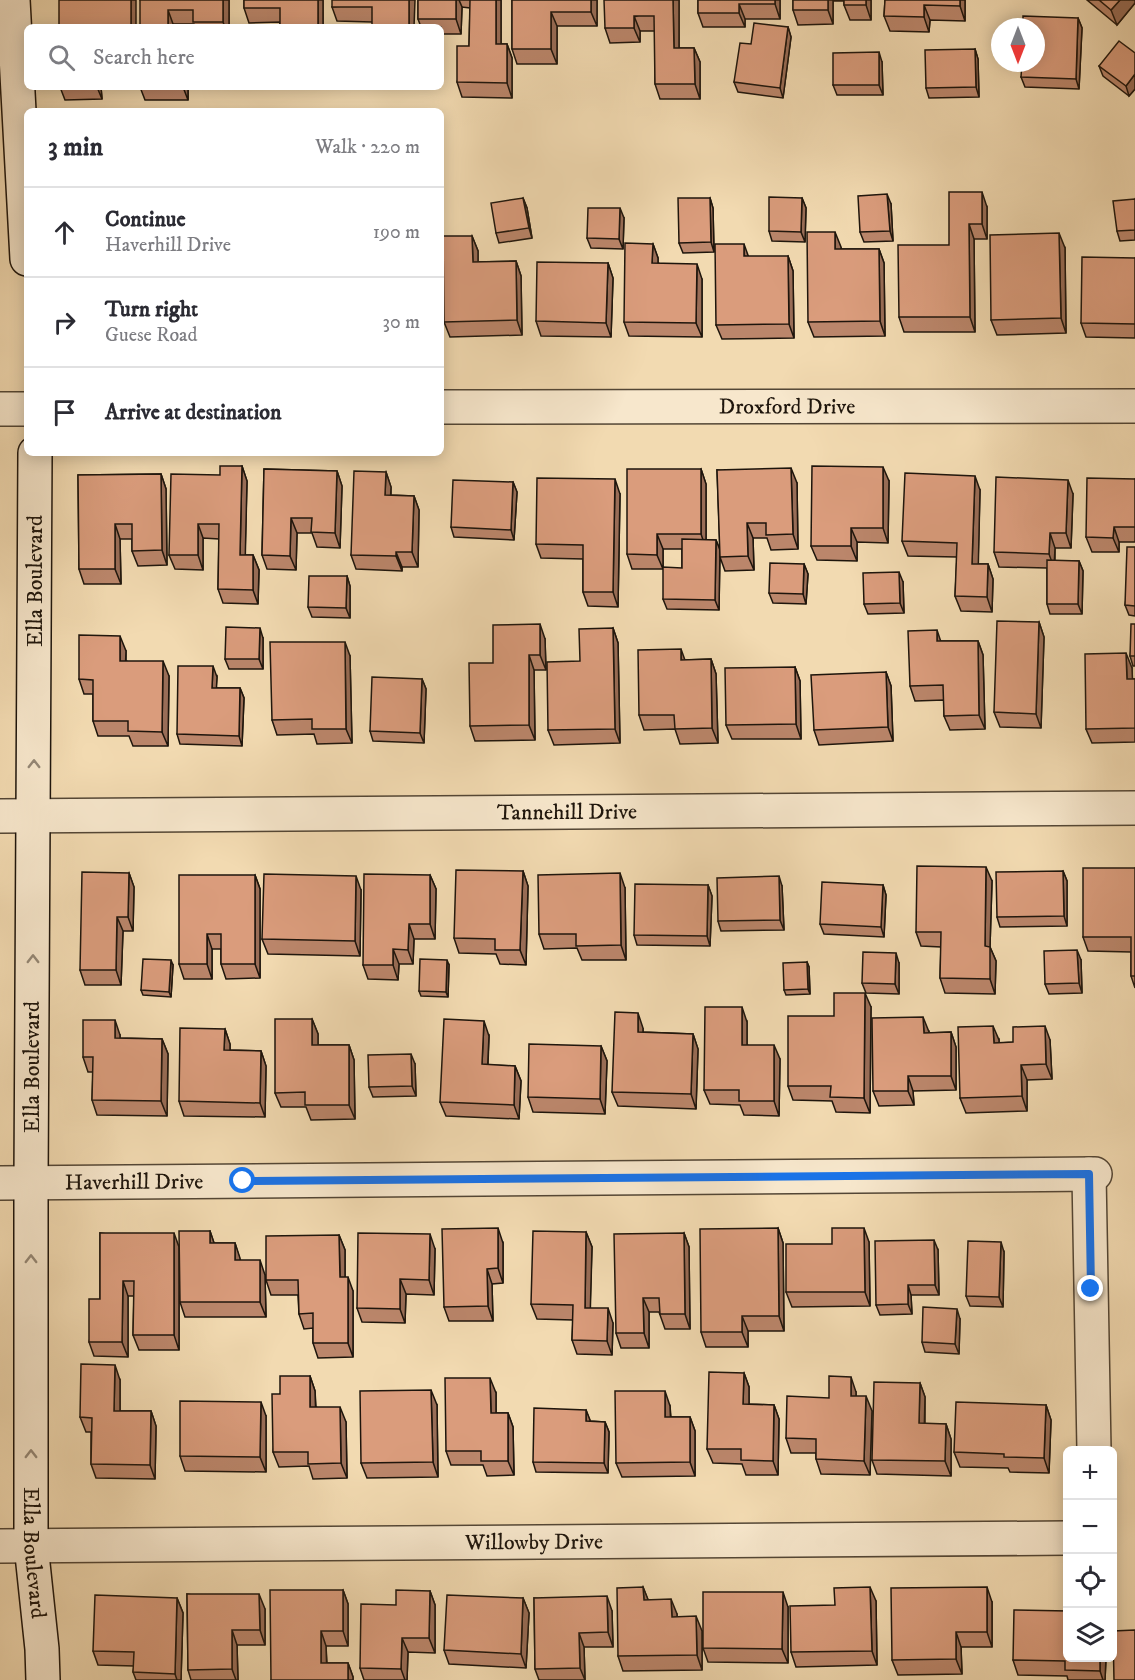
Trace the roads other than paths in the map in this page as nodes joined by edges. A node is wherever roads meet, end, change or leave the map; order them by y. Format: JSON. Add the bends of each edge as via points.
{"nodes":[{"id":1,"x":13,"y":0,"type":"edge"},
{"id":2,"x":24,"y":204,"type":"edge"},
{"id":3,"x":1135,"y":405,"type":"edge"},
{"id":4,"x":444,"y":407,"type":"edge"},
{"id":5,"x":0,"y":409,"type":"edge"},
{"id":6,"x":24,"y":409,"type":"edge"},
{"id":7,"x":35,"y":456,"type":"edge"},
{"id":8,"x":1135,"y":808,"type":"edge"},
{"id":9,"x":0,"y":816,"type":"edge"},
{"id":10,"x":34,"y":816,"type":"junction"},
{"id":11,"x":16,"y":1182,"type":"edge"},
{"id":12,"x":1094,"y":1446,"type":"edge"},
{"id":13,"x":1063,"y":1538,"type":"edge"},
{"id":14,"x":16,"y":1545,"type":"edge"},
{"id":15,"x":43,"y":1680,"type":"edge"}],
"edges":[{"from":1,"to":2,"type":"street"},
{"from":3,"to":4,"type":"street","name":"Droxford Drive"},
{"from":5,"to":6,"type":"street"},
{"from":10,"to":7,"type":"street","name":"Ella Boulevard","one_way":true},
{"from":8,"to":10,"type":"street","name":"Tannehill Drive"},
{"from":9,"to":10,"type":"street","name":"Tannehill Drive"},
{"from":11,"to":10,"type":"street","name":"Ella Boulevard","one_way":true},
{"from":11,"to":12,"type":"street","name":"Haverhill Drive","via":[[1092,1174]]},
{"from":14,"to":11,"type":"street","name":"Ella Boulevard","one_way":true},
{"from":13,"to":14,"type":"street","name":"Willowby Drive"},
{"from":14,"to":15,"type":"street","name":"Ella Boulevard","via":[[42,1649]]}]}
